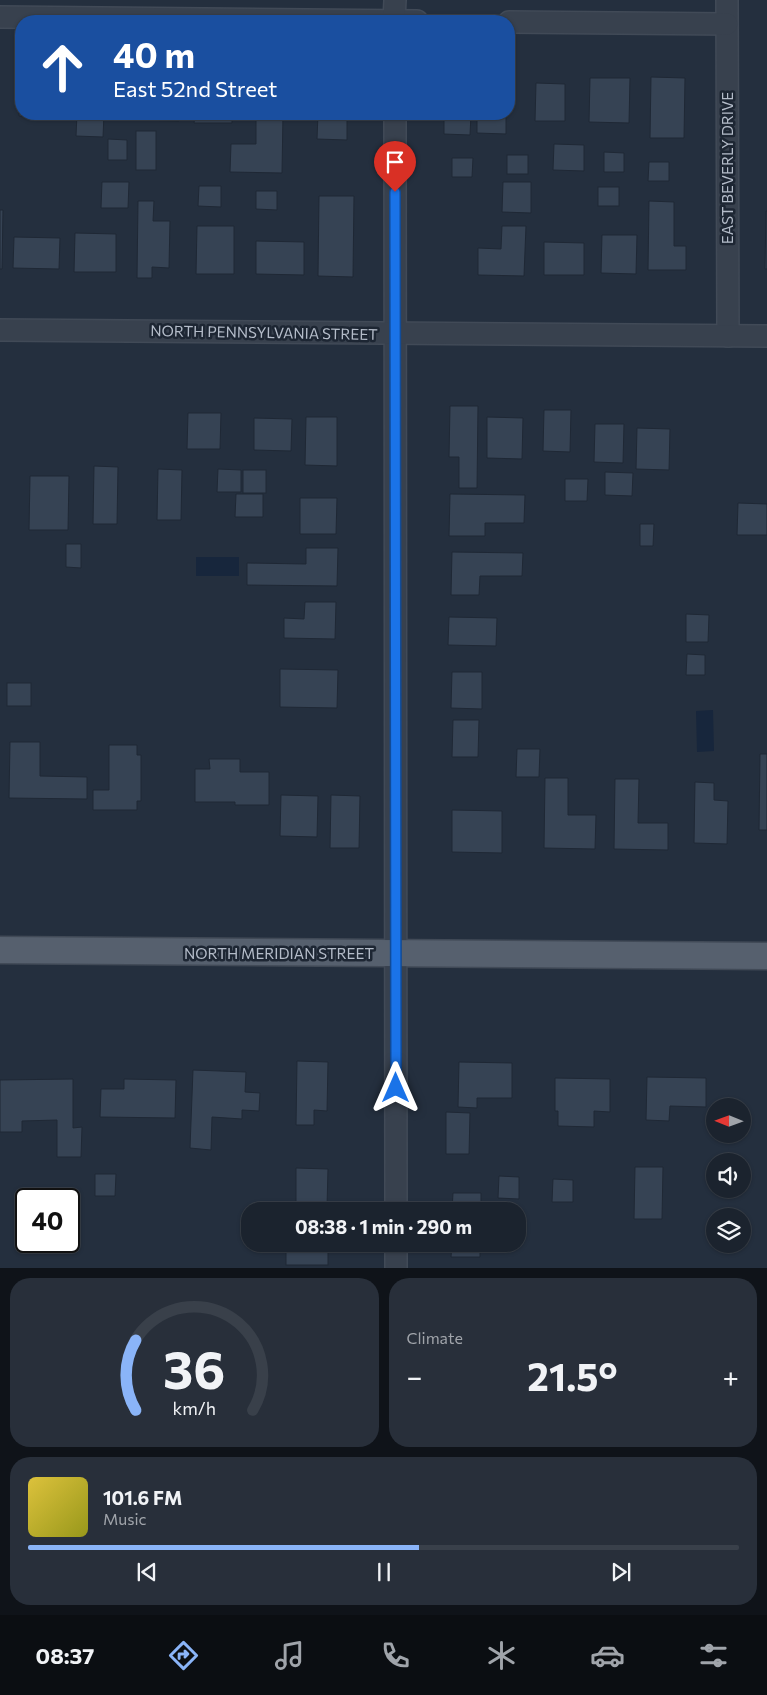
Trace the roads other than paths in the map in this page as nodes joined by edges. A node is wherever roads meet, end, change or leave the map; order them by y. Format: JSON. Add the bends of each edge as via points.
{"nodes":[{"id":1,"x":394,"y":0,"type":"edge"},
{"id":2,"x":727,"y":0,"type":"edge"},
{"id":3,"x":394,"y":15,"type":"edge"},
{"id":4,"x":0,"y":17,"type":"edge"},
{"id":5,"x":15,"y":17,"type":"edge"},
{"id":6,"x":515,"y":22,"type":"edge"},
{"id":7,"x":727,"y":24,"type":"junction"},
{"id":8,"x":395,"y":120,"type":"edge"},
{"id":9,"x":0,"y":330,"type":"edge"},
{"id":10,"x":396,"y":333,"type":"junction"},
{"id":11,"x":728,"y":336,"type":"junction"},
{"id":12,"x":767,"y":336,"type":"edge"},
{"id":13,"x":0,"y":950,"type":"edge"},
{"id":14,"x":396,"y":954,"type":"junction"},
{"id":15,"x":767,"y":956,"type":"edge"},
{"id":16,"x":396,"y":1202,"type":"edge"},
{"id":17,"x":396,"y":1252,"type":"edge"},
{"id":18,"x":396,"y":1268,"type":"edge"}],
"edges":[{"from":1,"to":3,"type":"street"},
{"from":2,"to":7,"type":"street","name":"EAST BEVERLY DRIVE"},
{"from":4,"to":5,"type":"street"},
{"from":6,"to":7,"type":"street"},
{"from":7,"to":11,"type":"street","name":"EAST BEVERLY DRIVE"},
{"from":8,"to":10,"type":"street"},
{"from":9,"to":10,"type":"street","name":"NORTH PENNSYLVANIA STREET"},
{"from":10,"to":11,"type":"street","name":"NORTH PENNSYLVANIA STREET"},
{"from":10,"to":14,"type":"street"},
{"from":11,"to":12,"type":"street","name":"NORTH PENNSYLVANIA STREET"},
{"from":13,"to":14,"type":"main road","name":"NORTH MERIDIAN STREET"},
{"from":14,"to":15,"type":"main road","name":"NORTH MERIDIAN STREET"},
{"from":14,"to":16,"type":"street"},
{"from":17,"to":18,"type":"street"}]}
